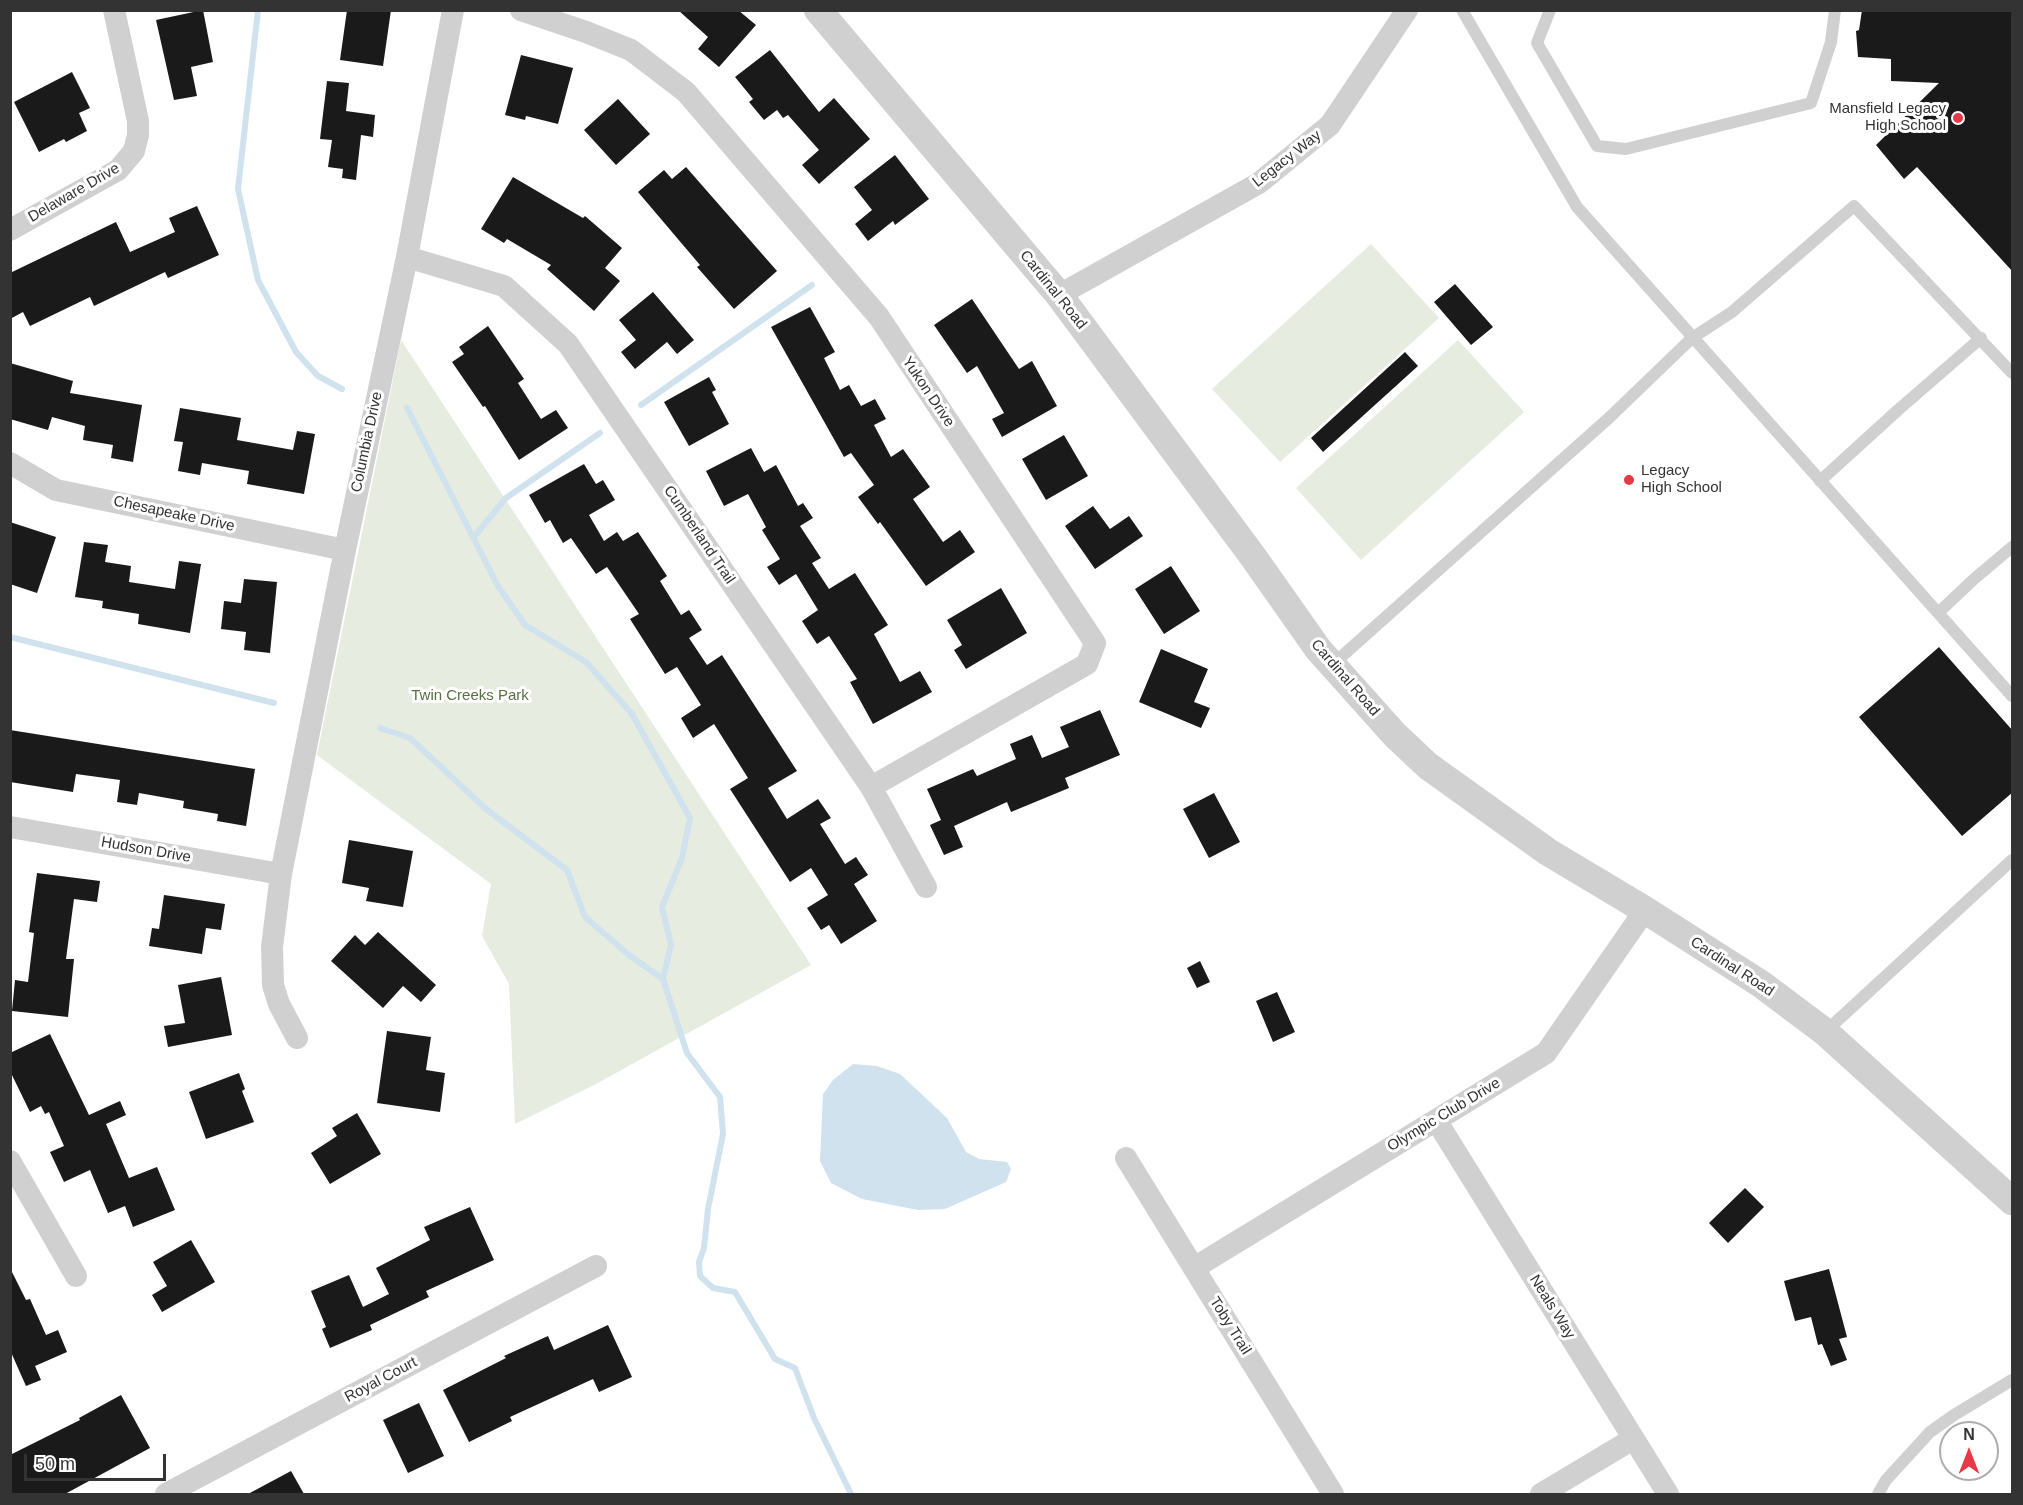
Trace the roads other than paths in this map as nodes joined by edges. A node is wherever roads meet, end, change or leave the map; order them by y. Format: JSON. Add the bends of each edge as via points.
{"nodes":[{"id":1,"x":114,"y":10,"type":"edge"},
{"id":2,"x":453,"y":10,"type":"edge"},
{"id":3,"x":521,"y":10,"type":"edge"},
{"id":4,"x":818,"y":10,"type":"edge"},
{"id":5,"x":1407,"y":10,"type":"edge"},
{"id":6,"x":1462,"y":10,"type":"edge"},
{"id":7,"x":1550,"y":10,"type":"edge"},
{"id":8,"x":1835,"y":10,"type":"edge"},
{"id":9,"x":10,"y":230,"type":"edge"},
{"id":10,"x":407,"y":257,"type":"junction"},
{"id":11,"x":1059,"y":295,"type":"junction"},
{"id":12,"x":1692,"y":338,"type":"junction"},
{"id":13,"x":1981,"y":338,"type":"junction"},
{"id":14,"x":2013,"y":373,"type":"edge"},
{"id":15,"x":10,"y":463,"type":"edge"},
{"id":16,"x":1820,"y":481,"type":"junction"},
{"id":17,"x":2013,"y":547,"type":"edge"},
{"id":18,"x":345,"y":550,"type":"junction"},
{"id":19,"x":1938,"y":613,"type":"junction"},
{"id":20,"x":1332,"y":665,"type":"junction"},
{"id":21,"x":2013,"y":696,"type":"edge"},
{"id":22,"x":871,"y":787,"type":"junction"},
{"id":23,"x":10,"y":827,"type":"edge"},
{"id":24,"x":2013,"y":860,"type":"edge"},
{"id":25,"x":281,"y":874,"type":"junction"},
{"id":26,"x":926,"y":887,"type":"dead end"},
{"id":27,"x":1645,"y":910,"type":"junction"},
{"id":28,"x":1825,"y":1032,"type":"junction"},
{"id":29,"x":297,"y":1038,"type":"dead end"},
{"id":30,"x":1436,"y":1120,"type":"junction"},
{"id":31,"x":1126,"y":1158,"type":"dead end"},
{"id":32,"x":10,"y":1161,"type":"edge"},
{"id":33,"x":2013,"y":1201,"type":"edge"},
{"id":34,"x":596,"y":1266,"type":"dead end"},
{"id":35,"x":1194,"y":1268,"type":"junction"},
{"id":36,"x":76,"y":1276,"type":"dead end"},
{"id":37,"x":2013,"y":1380,"type":"edge"},
{"id":38,"x":1633,"y":1438,"type":"junction"},
{"id":39,"x":166,"y":1494,"type":"edge"},
{"id":40,"x":1333,"y":1494,"type":"edge"},
{"id":41,"x":1541,"y":1494,"type":"edge"},
{"id":42,"x":1668,"y":1494,"type":"edge"},
{"id":43,"x":1878,"y":1494,"type":"edge"}],
"edges":[{"from":1,"to":9,"type":"street","name":"Delaware Drive","via":[[138,121],[134,151],[118,170]]},
{"from":2,"to":10,"type":"street","name":"Columbia Drive"},
{"from":3,"to":22,"type":"street","name":"Yukon Drive","via":[[631,50],[686,92],[879,318],[1095,643],[1087,664]]},
{"from":4,"to":11,"type":"street","name":"Cardinal Road"},
{"from":5,"to":11,"type":"street","name":"Legacy Way","via":[[1330,125],[1259,183]]},
{"from":6,"to":12,"type":"lane","via":[[1577,207]]},
{"from":7,"to":8,"type":"lane","via":[[1537,44],[1597,146],[1626,149],[1811,103],[1831,42]]},
{"from":10,"to":18,"type":"street","name":"Columbia Drive"},
{"from":10,"to":22,"type":"street","name":"Cumberland Trail","via":[[504,286],[568,344]]},
{"from":11,"to":20,"type":"street","name":"Cardinal Road"},
{"from":12,"to":13,"type":"lane","via":[[1732,312],[1854,206]]},
{"from":12,"to":16,"type":"lane"},
{"from":12,"to":20,"type":"lane","via":[[1610,417]]},
{"from":13,"to":14,"type":"lane"},
{"from":13,"to":16,"type":"lane"},
{"from":15,"to":18,"type":"street","name":"Chesapeake Drive","via":[[56,490]]},
{"from":16,"to":19,"type":"lane"},
{"from":17,"to":19,"type":"lane"},
{"from":18,"to":25,"type":"street","name":"Columbia Drive"},
{"from":19,"to":21,"type":"lane"},
{"from":20,"to":27,"type":"street","name":"Cardinal Road","via":[[1428,766],[1548,852]]},
{"from":22,"to":26,"type":"street","name":"Cumberland Trail"},
{"from":23,"to":25,"type":"street","name":"Hudson Drive"},
{"from":24,"to":28,"type":"lane"},
{"from":25,"to":29,"type":"street","name":"Columbia Drive","via":[[272,947],[273,985]]},
{"from":27,"to":28,"type":"street","name":"Cardinal Road","via":[[1761,984]]},
{"from":27,"to":30,"type":"street","name":"Olympic Club Drive","via":[[1546,1053]]},
{"from":28,"to":33,"type":"street","name":"Cardinal Road"},
{"from":30,"to":35,"type":"street","name":"Olympic Club Drive"},
{"from":30,"to":38,"type":"street","name":"Neals Way"},
{"from":31,"to":35,"type":"street","name":"Toby Trail"},
{"from":32,"to":36,"type":"street"},
{"from":34,"to":39,"type":"street","name":"Royal Court"},
{"from":35,"to":40,"type":"street","name":"Toby Trail"},
{"from":37,"to":43,"type":"lane","via":[[1930,1432]]},
{"from":38,"to":41,"type":"street"},
{"from":38,"to":42,"type":"street","name":"Neals Way"}]}
